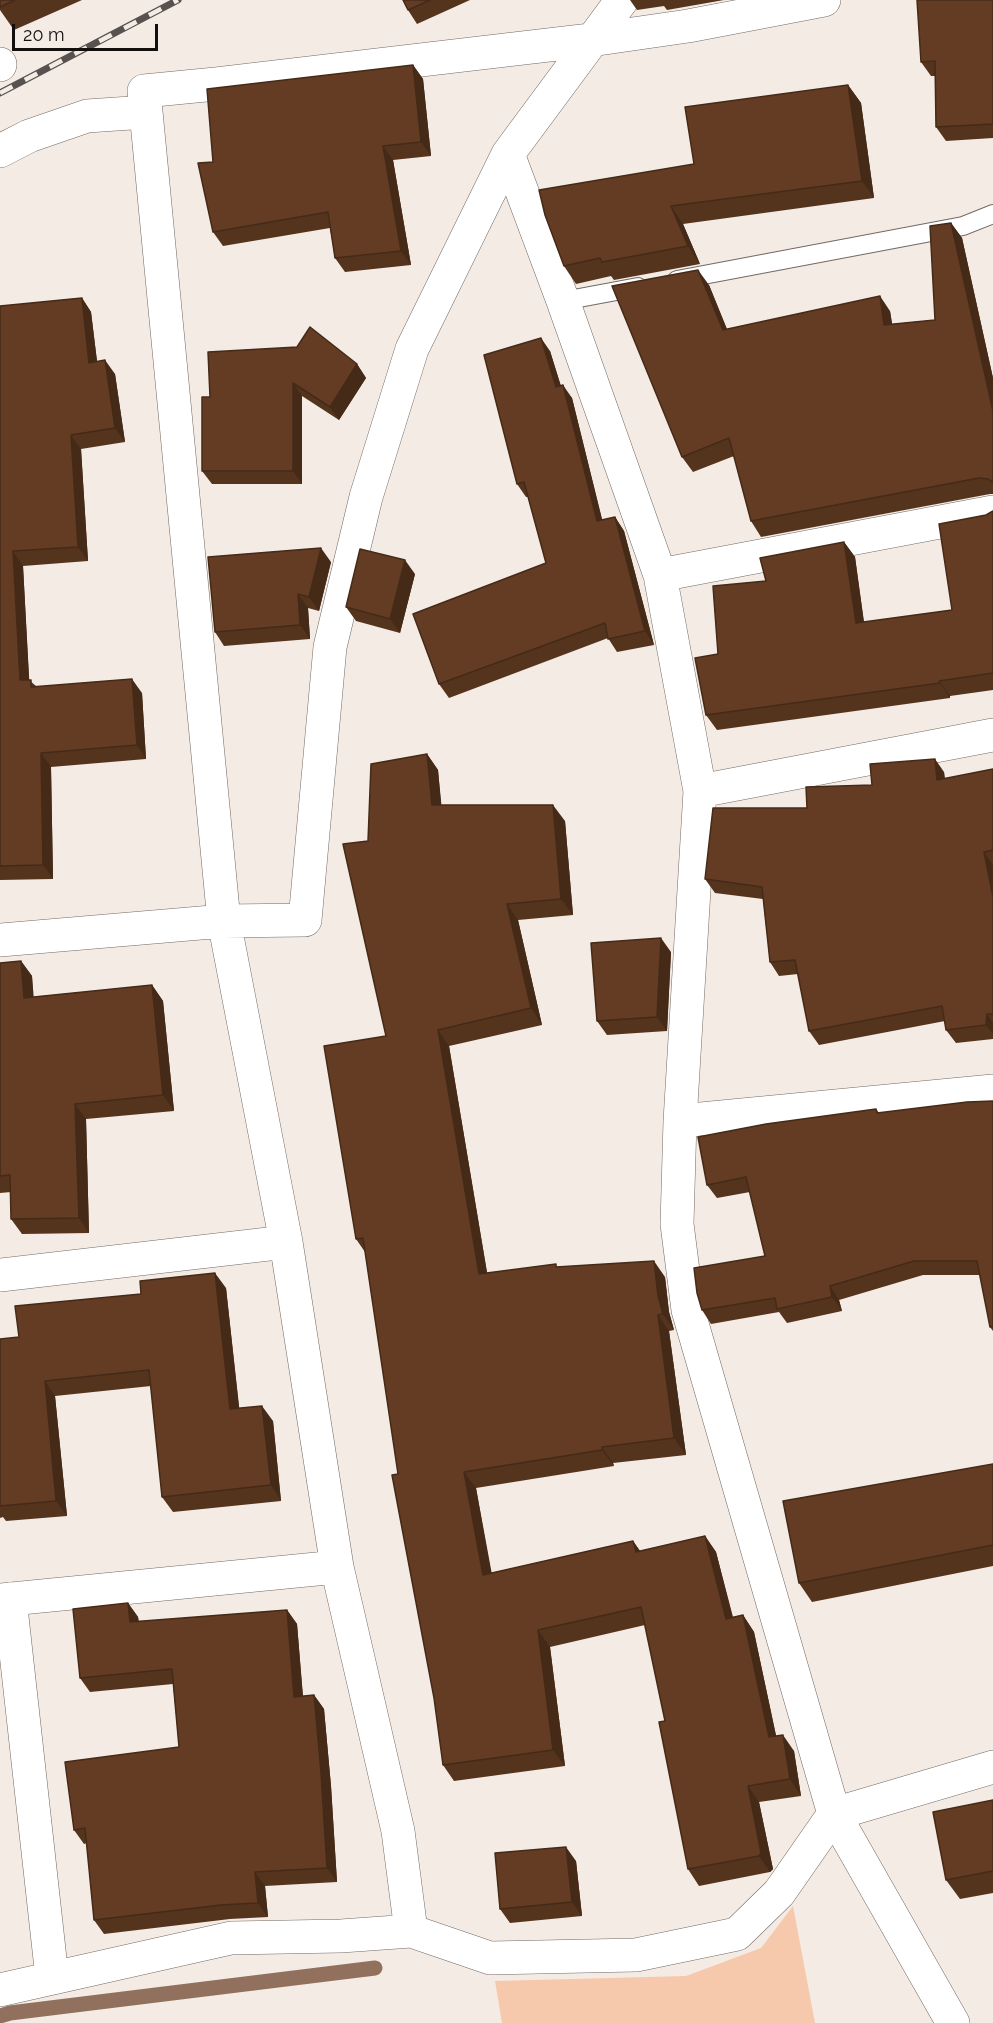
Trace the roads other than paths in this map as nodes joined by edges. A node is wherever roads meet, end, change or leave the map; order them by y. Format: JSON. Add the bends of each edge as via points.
{"nodes":[{"id":1,"x":622,"y":0,"type":"edge"},
{"id":2,"x":824,"y":0,"type":"edge"},
{"id":3,"x":591,"y":40,"type":"junction"},
{"id":4,"x":146,"y":112,"type":"junction"},
{"id":5,"x":0,"y":152,"type":"edge"},
{"id":6,"x":508,"y":154,"type":"junction"},
{"id":7,"x":993,"y":214,"type":"edge"},
{"id":8,"x":563,"y":301,"type":"junction"},
{"id":9,"x":993,"y":512,"type":"edge"},
{"id":10,"x":660,"y":574,"type":"junction"},
{"id":11,"x":993,"y":735,"type":"edge"},
{"id":12,"x":700,"y":791,"type":"junction"},
{"id":13,"x":224,"y":921,"type":"junction"},
{"id":14,"x":0,"y":940,"type":"edge"},
{"id":15,"x":993,"y":1091,"type":"edge"},
{"id":16,"x":680,"y":1121,"type":"junction"},
{"id":17,"x":286,"y":1242,"type":"junction"},
{"id":18,"x":0,"y":1275,"type":"edge"},
{"id":19,"x":337,"y":1566,"type":"junction"},
{"id":20,"x":5,"y":1599,"type":"edge"},
{"id":21,"x":993,"y":1767,"type":"edge"},
{"id":22,"x":834,"y":1814,"type":"junction"},
{"id":23,"x":411,"y":1931,"type":"junction"},
{"id":24,"x":52,"y":1977,"type":"junction"},
{"id":25,"x":0,"y":1990,"type":"edge"},
{"id":26,"x":953,"y":2023,"type":"edge"}],
"edges":[{"from":1,"to":3,"type":"street"},
{"from":2,"to":3,"type":"street"},
{"from":3,"to":4,"type":"street","via":[[144,91]]},
{"from":3,"to":6,"type":"street"},
{"from":4,"to":5,"type":"street","via":[[87,116],[29,136]]},
{"from":4,"to":13,"type":"street"},
{"from":6,"to":8,"type":"street"},
{"from":6,"to":13,"type":"street","via":[[412,349],[366,497],[330,647],[305,920]]},
{"from":7,"to":8,"type":"lane","via":[[963,226]]},
{"from":8,"to":10,"type":"street"},
{"from":9,"to":10,"type":"street"},
{"from":10,"to":12,"type":"street"},
{"from":11,"to":12,"type":"street"},
{"from":12,"to":16,"type":"street"},
{"from":13,"to":14,"type":"street"},
{"from":13,"to":17,"type":"street"},
{"from":15,"to":16,"type":"street"},
{"from":16,"to":22,"type":"street","via":[[677,1224],[688,1310]]},
{"from":17,"to":18,"type":"street"},
{"from":17,"to":19,"type":"street"},
{"from":19,"to":20,"type":"street"},
{"from":19,"to":23,"type":"street","via":[[398,1831]]},
{"from":20,"to":24,"type":"street"},
{"from":21,"to":22,"type":"street"},
{"from":22,"to":23,"type":"street","via":[[779,1893],[737,1934],[636,1955],[490,1958]]},
{"from":22,"to":26,"type":"street"},
{"from":23,"to":24,"type":"street","via":[[231,1938]]},
{"from":24,"to":25,"type":"street"}]}
